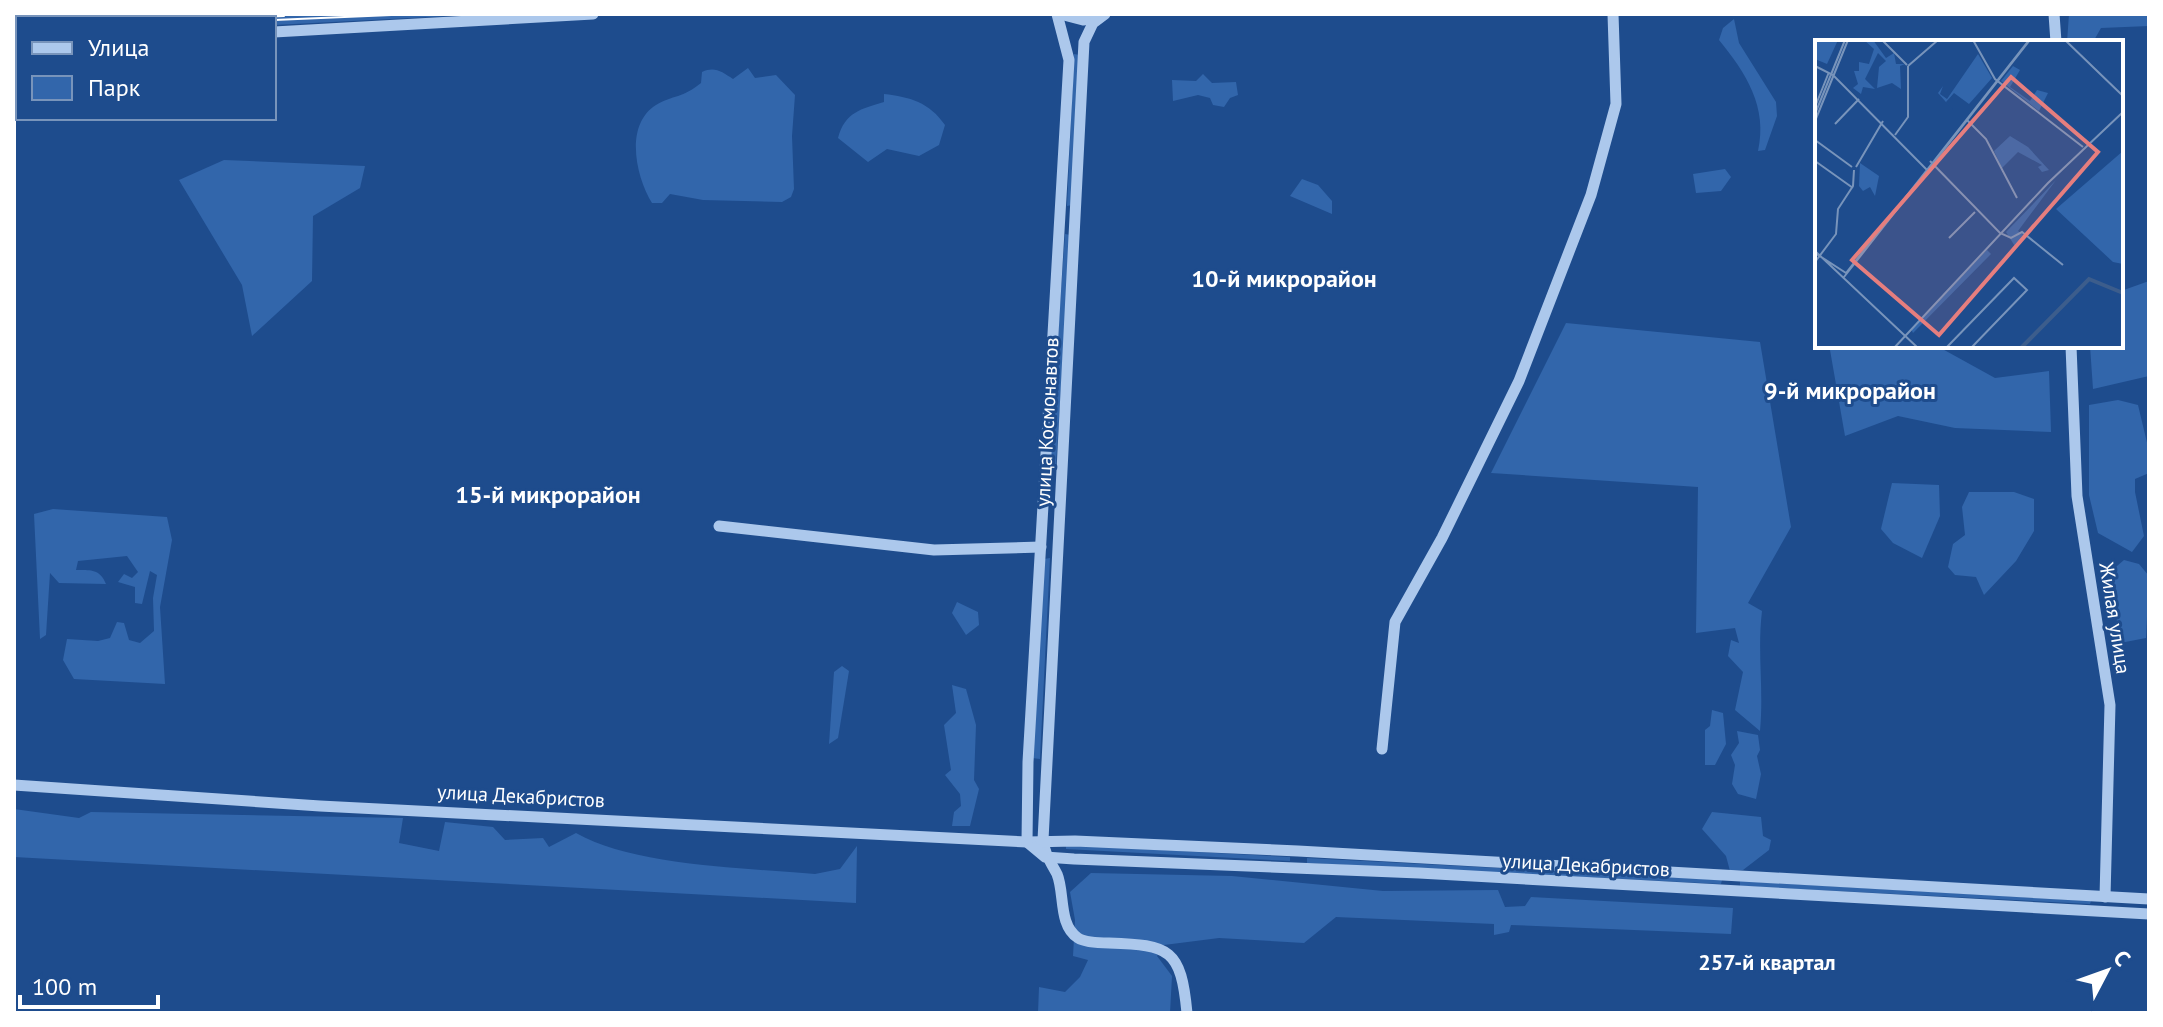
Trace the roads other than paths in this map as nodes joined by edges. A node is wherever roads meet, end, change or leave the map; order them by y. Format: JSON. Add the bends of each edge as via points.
{"nodes":[{"id":1,"x":108,"y":14,"type":"edge"},
{"id":2,"x":593,"y":14,"type":"edge"},
{"id":3,"x":1059,"y":14,"type":"edge"},
{"id":4,"x":1104,"y":14,"type":"edge"},
{"id":5,"x":1613,"y":14,"type":"edge"},
{"id":6,"x":2054,"y":14,"type":"edge"},
{"id":7,"x":63,"y":16,"type":"edge"},
{"id":8,"x":276,"y":32,"type":"edge"},
{"id":9,"x":2056,"y":40,"type":"edge"},
{"id":10,"x":1058,"y":219,"type":"junction"},
{"id":11,"x":1076,"y":221,"type":"junction"},
{"id":12,"x":2071,"y":348,"type":"edge"},
{"id":13,"x":719,"y":526,"type":"dead end"},
{"id":14,"x":1041,"y":547,"type":"junction"},
{"id":15,"x":1382,"y":749,"type":"dead end"},
{"id":16,"x":1028,"y":762,"type":"junction"},
{"id":17,"x":1046,"y":763,"type":"junction"},
{"id":18,"x":14,"y":785,"type":"edge"},
{"id":19,"x":1043,"y":840,"type":"junction"},
{"id":20,"x":1027,"y":842,"type":"junction"},
{"id":21,"x":1298,"y":851,"type":"junction"},
{"id":22,"x":1045,"y":857,"type":"junction"},
{"id":23,"x":1296,"y":869,"type":"junction"},
{"id":24,"x":1732,"y":875,"type":"junction"},
{"id":25,"x":1731,"y":890,"type":"junction"},
{"id":26,"x":2105,"y":897,"type":"junction"},
{"id":27,"x":2149,"y":899,"type":"edge"},
{"id":28,"x":2149,"y":914,"type":"edge"},
{"id":29,"x":1187,"y":1013,"type":"edge"}],
"edges":[{"from":1,"to":7,"type":"street"},
{"from":2,"to":8,"type":"street"},
{"from":3,"to":4,"type":"street","via":[[1083,20]]},
{"from":3,"to":10,"type":"street","name":"улица Космонавтов","via":[[1069,60]]},
{"from":4,"to":11,"type":"street","name":"улица Космонавтов","via":[[1084,42]]},
{"from":5,"to":15,"type":"street","via":[[1616,104],[1591,195],[1519,381],[1395,622]]},
{"from":6,"to":9,"type":"street"},
{"from":10,"to":11,"type":"street"},
{"from":10,"to":14,"type":"street","name":"улица Космонавтов"},
{"from":11,"to":17,"type":"street","name":"улица Космонавтов"},
{"from":12,"to":26,"type":"street","name":"Жилая улица","via":[[2077,496],[2110,705]]},
{"from":13,"to":14,"type":"street","via":[[934,550]]},
{"from":14,"to":16,"type":"street","name":"улица Космонавтов"},
{"from":16,"to":17,"type":"street"},
{"from":16,"to":20,"type":"street","name":"улица Космонавтов"},
{"from":17,"to":19,"type":"street","name":"улица Космонавтов"},
{"from":18,"to":20,"type":"street","name":"улица Декабристов"},
{"from":19,"to":20,"type":"street","name":"улица Декабристов"},
{"from":19,"to":21,"type":"street","name":"улица Декабристов"},
{"from":19,"to":22,"type":"street","name":"улица Космонавтов"},
{"from":20,"to":22,"type":"street"},
{"from":21,"to":23,"type":"street"},
{"from":21,"to":24,"type":"street","name":"улица Декабристов"},
{"from":22,"to":23,"type":"street","name":"улица Декабристов"},
{"from":22,"to":29,"type":"street","via":[[1057,875],[1067,926],[1079,938],[1164,949],[1176,961]]},
{"from":23,"to":25,"type":"street","name":"улица Декабристов"},
{"from":24,"to":25,"type":"street"},
{"from":24,"to":26,"type":"street","name":"улица Декабристов"},
{"from":25,"to":28,"type":"street","name":"улица Декабристов"},
{"from":26,"to":27,"type":"street","name":"улица Декабристов"}]}
